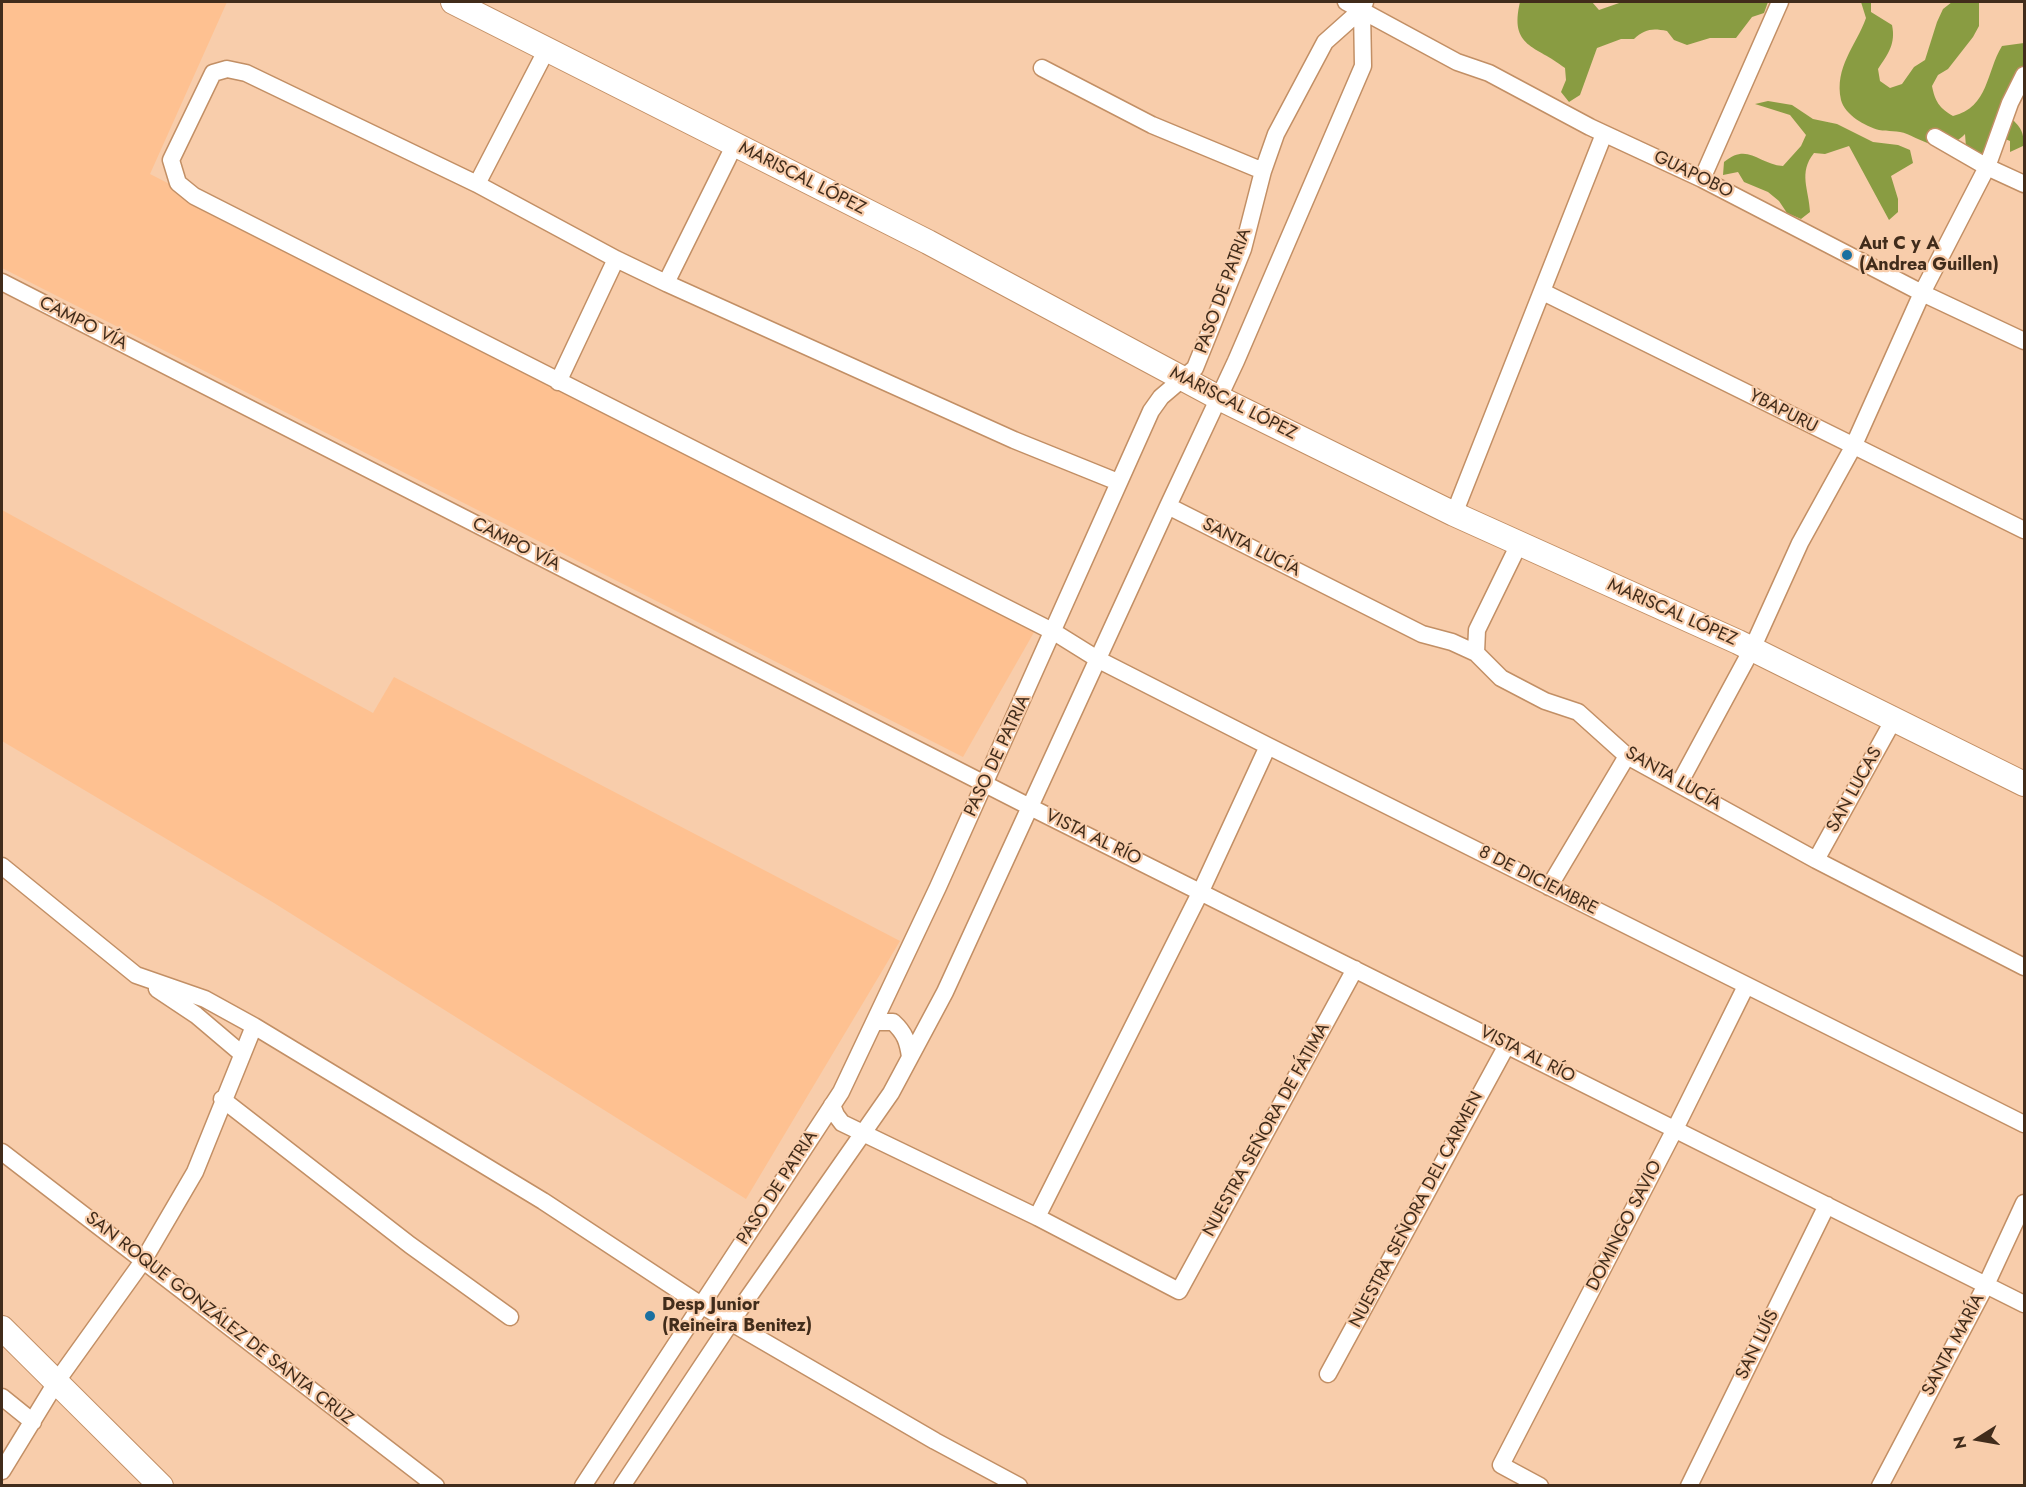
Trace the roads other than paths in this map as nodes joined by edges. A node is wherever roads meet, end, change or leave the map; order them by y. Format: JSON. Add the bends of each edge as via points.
{"nodes":[{"id":1,"x":453,"y":2,"type":"edge"},
{"id":2,"x":1346,"y":2,"type":"edge"},
{"id":3,"x":1780,"y":2,"type":"edge"},
{"id":4,"x":1364,"y":5,"type":"edge"},
{"id":5,"x":547,"y":49,"type":"junction"},
{"id":6,"x":1042,"y":68,"type":"dead end"},
{"id":7,"x":2025,"y":75,"type":"edge"},
{"id":8,"x":1604,"y":134,"type":"junction"},
{"id":9,"x":1935,"y":137,"type":"dead end"},
{"id":10,"x":735,"y":144,"type":"junction"},
{"id":11,"x":1987,"y":167,"type":"junction"},
{"id":12,"x":1263,"y":171,"type":"junction"},
{"id":13,"x":1702,"y":179,"type":"junction"},
{"id":14,"x":477,"y":184,"type":"junction"},
{"id":15,"x":2025,"y":184,"type":"edge"},
{"id":16,"x":616,"y":260,"type":"junction"},
{"id":17,"x":2,"y":282,"type":"edge"},
{"id":18,"x":666,"y":284,"type":"junction"},
{"id":19,"x":1543,"y":292,"type":"junction"},
{"id":20,"x":1922,"y":293,"type":"junction"},
{"id":21,"x":2025,"y":341,"type":"edge"},
{"id":22,"x":1183,"y":380,"type":"junction"},
{"id":23,"x":558,"y":382,"type":"junction"},
{"id":24,"x":1219,"y":398,"type":"junction"},
{"id":25,"x":1853,"y":447,"type":"junction"},
{"id":26,"x":1118,"y":482,"type":"junction"},
{"id":27,"x":1168,"y":506,"type":"junction"},
{"id":28,"x":1454,"y":514,"type":"junction"},
{"id":29,"x":2025,"y":530,"type":"edge"},
{"id":30,"x":1519,"y":544,"type":"junction"},
{"id":31,"x":1477,"y":630,"type":"junction"},
{"id":32,"x":1054,"y":632,"type":"junction"},
{"id":33,"x":1452,"y":642,"type":"junction"},
{"id":34,"x":1752,"y":649,"type":"junction"},
{"id":35,"x":1476,"y":653,"type":"junction"},
{"id":36,"x":1099,"y":660,"type":"junction"},
{"id":37,"x":1894,"y":719,"type":"junction"},
{"id":38,"x":1268,"y":747,"type":"junction"},
{"id":39,"x":1627,"y":756,"type":"junction"},
{"id":40,"x":985,"y":784,"type":"junction"},
{"id":41,"x":1679,"y":784,"type":"junction"},
{"id":42,"x":2025,"y":784,"type":"edge"},
{"id":43,"x":1030,"y":807,"type":"junction"},
{"id":44,"x":1816,"y":860,"type":"junction"},
{"id":45,"x":2,"y":866,"type":"edge"},
{"id":46,"x":1549,"y":887,"type":"junction"},
{"id":47,"x":1201,"y":891,"type":"junction"},
{"id":48,"x":2025,"y":967,"type":"edge"},
{"id":49,"x":1355,"y":969,"type":"junction"},
{"id":50,"x":140,"y":977,"type":"junction"},
{"id":51,"x":1746,"y":986,"type":"junction"},
{"id":52,"x":875,"y":1022,"type":"junction"},
{"id":53,"x":254,"y":1026,"type":"junction"},
{"id":54,"x":1506,"y":1045,"type":"junction"},
{"id":55,"x":242,"y":1054,"type":"junction"},
{"id":56,"x":910,"y":1057,"type":"junction"},
{"id":57,"x":222,"y":1099,"type":"junction"},
{"id":58,"x":832,"y":1105,"type":"junction"},
{"id":59,"x":2025,"y":1124,"type":"edge"},
{"id":60,"x":1675,"y":1129,"type":"junction"},
{"id":61,"x":865,"y":1134,"type":"junction"},
{"id":62,"x":2,"y":1152,"type":"edge"},
{"id":63,"x":2025,"y":1203,"type":"edge"},
{"id":64,"x":1827,"y":1205,"type":"junction"},
{"id":65,"x":1037,"y":1217,"type":"junction"},
{"id":66,"x":143,"y":1261,"type":"junction"},
{"id":67,"x":1986,"y":1285,"type":"junction"},
{"id":68,"x":2025,"y":1304,"type":"edge"},
{"id":69,"x":701,"y":1305,"type":"junction"},
{"id":70,"x":510,"y":1317,"type":"dead end"},
{"id":71,"x":730,"y":1322,"type":"junction"},
{"id":72,"x":2,"y":1328,"type":"edge"},
{"id":73,"x":1328,"y":1374,"type":"dead end"},
{"id":74,"x":57,"y":1381,"type":"junction"},
{"id":75,"x":2,"y":1397,"type":"edge"},
{"id":76,"x":33,"y":1422,"type":"junction"},
{"id":77,"x":2,"y":1471,"type":"edge"},
{"id":78,"x":629,"y":1483,"type":"edge"},
{"id":79,"x":160,"y":1485,"type":"edge"},
{"id":80,"x":436,"y":1485,"type":"edge"},
{"id":81,"x":583,"y":1485,"type":"edge"},
{"id":82,"x":1019,"y":1485,"type":"edge"},
{"id":83,"x":1540,"y":1485,"type":"edge"},
{"id":84,"x":1689,"y":1485,"type":"edge"},
{"id":85,"x":1880,"y":1485,"type":"edge"}],
"edges":[{"from":1,"to":5,"type":"street","name":"MARISCAL LÓPEZ"},
{"from":2,"to":4,"type":"street","name":"GUAPOBO"},
{"from":3,"to":13,"type":"street"},
{"from":4,"to":8,"type":"street","name":"GUAPOBO","via":[[1457,62],[1489,73]]},
{"from":4,"to":12,"type":"street","name":"PASO DE PATRIA","via":[[1325,42],[1276,134]]},
{"from":4,"to":24,"type":"street","name":"PASO DE PATRIA","via":[[1363,66]]},
{"from":5,"to":10,"type":"street","name":"MARISCAL LÓPEZ"},
{"from":5,"to":14,"type":"street"},
{"from":6,"to":12,"type":"street","via":[[1152,125]]},
{"from":7,"to":11,"type":"street","via":[[2010,103]]},
{"from":8,"to":13,"type":"street","name":"GUAPOBO"},
{"from":8,"to":19,"type":"street"},
{"from":9,"to":11,"type":"street"},
{"from":10,"to":18,"type":"street"},
{"from":10,"to":22,"type":"street","name":"MARISCAL LÓPEZ","via":[[928,242]]},
{"from":11,"to":15,"type":"street"},
{"from":11,"to":20,"type":"street"},
{"from":12,"to":22,"type":"street","name":"PASO DE PATRIA","via":[[1243,249],[1196,368]]},
{"from":13,"to":20,"type":"street","name":"GUAPOBO"},
{"from":14,"to":16,"type":"street","name":"8 DE DICIEMBRE"},
{"from":14,"to":23,"type":"street","name":"8 DE DICIEMBRE","via":[[246,73],[227,69],[213,73],[171,160],[178,183],[194,196]]},
{"from":16,"to":18,"type":"street","name":"8 DE DICIEMBRE"},
{"from":16,"to":23,"type":"street"},
{"from":17,"to":40,"type":"street","name":"CAMPO VÍA"},
{"from":18,"to":26,"type":"street","name":"8 DE DICIEMBRE","via":[[1003,435]]},
{"from":19,"to":25,"type":"street","name":"YBAPURU"},
{"from":19,"to":28,"type":"street"},
{"from":20,"to":21,"type":"street","name":"GUAPOBO"},
{"from":20,"to":25,"type":"street"},
{"from":22,"to":24,"type":"street","name":"MARISCAL LÓPEZ"},
{"from":22,"to":26,"type":"street","name":"PASO DE PATRIA","via":[[1161,397],[1151,411]]},
{"from":23,"to":32,"type":"street","name":"8 DE DICIEMBRE"},
{"from":24,"to":27,"type":"street","name":"PASO DE PATRIA"},
{"from":24,"to":28,"type":"street","name":"MARISCAL LÓPEZ"},
{"from":25,"to":29,"type":"street","name":"YBAPURU"},
{"from":25,"to":34,"type":"street","via":[[1800,543]]},
{"from":26,"to":32,"type":"street","name":"PASO DE PATRIA"},
{"from":27,"to":33,"type":"street","name":"SANTA LUCÍA","via":[[1422,634]]},
{"from":27,"to":36,"type":"street","name":"PASO DE PATRIA"},
{"from":28,"to":30,"type":"street","name":"MARISCAL LÓPEZ"},
{"from":30,"to":31,"type":"street"},
{"from":30,"to":34,"type":"street","name":"MARISCAL LÓPEZ"},
{"from":31,"to":33,"type":"street"},
{"from":31,"to":35,"type":"street"},
{"from":32,"to":36,"type":"street","name":"8 DE DICIEMBRE"},
{"from":32,"to":40,"type":"street","name":"PASO DE PATRIA"},
{"from":33,"to":35,"type":"street","name":"SANTA LUCÍA"},
{"from":34,"to":37,"type":"street","name":"MARISCAL LÓPEZ"},
{"from":34,"to":41,"type":"street"},
{"from":35,"to":39,"type":"street","name":"SANTA LUCÍA","via":[[1501,678],[1545,701],[1578,711]]},
{"from":36,"to":38,"type":"street","name":"8 DE DICIEMBRE"},
{"from":36,"to":43,"type":"street","name":"PASO DE PATRIA"},
{"from":37,"to":42,"type":"street","name":"MARISCAL LÓPEZ"},
{"from":37,"to":44,"type":"street","name":"SAN LUCAS"},
{"from":38,"to":46,"type":"street","name":"8 DE DICIEMBRE"},
{"from":38,"to":47,"type":"street"},
{"from":39,"to":41,"type":"street","name":"SANTA LUCÍA"},
{"from":39,"to":46,"type":"street"},
{"from":40,"to":43,"type":"street","name":"CAMPO VÍA"},
{"from":40,"to":52,"type":"street","name":"PASO DE PATRIA"},
{"from":41,"to":44,"type":"street","name":"SANTA LUCÍA"},
{"from":43,"to":47,"type":"street","name":"VISTA AL RÍO"},
{"from":43,"to":56,"type":"street","name":"PASO DE PATRIA","via":[[945,992]]},
{"from":44,"to":48,"type":"street","name":"SANTA LUCÍA"},
{"from":45,"to":50,"type":"street"},
{"from":46,"to":51,"type":"street","name":"8 DE DICIEMBRE"},
{"from":47,"to":49,"type":"street","name":"VISTA AL RÍO"},
{"from":47,"to":65,"type":"street"},
{"from":49,"to":54,"type":"street","name":"VISTA AL RÍO"},
{"from":49,"to":65,"type":"street","name":"NUESTRA SEÑORA DE FÁTIMA","via":[[1179,1291]]},
{"from":50,"to":53,"type":"street","via":[[205,999]]},
{"from":50,"to":55,"type":"street","via":[[196,1015]]},
{"from":51,"to":59,"type":"street","name":"8 DE DICIEMBRE"},
{"from":51,"to":60,"type":"street","name":"DOMINGO SAVIO"},
{"from":52,"to":56,"type":"street","via":[[893,1022],[900,1028],[907,1038]]},
{"from":52,"to":58,"type":"street","name":"PASO DE PATRIA"},
{"from":53,"to":55,"type":"street"},
{"from":53,"to":69,"type":"street","via":[[543,1202]]},
{"from":54,"to":60,"type":"street","name":"VISTA AL RÍO"},
{"from":54,"to":73,"type":"street","name":"NUESTRA SEÑORA DEL CARMEN"},
{"from":55,"to":57,"type":"street"},
{"from":56,"to":61,"type":"street","name":"PASO DE PATRIA"},
{"from":57,"to":66,"type":"street","via":[[195,1172]]},
{"from":57,"to":70,"type":"street"},
{"from":58,"to":61,"type":"street","via":[[842,1123]]},
{"from":58,"to":69,"type":"street","name":"PASO DE PATRIA"},
{"from":60,"to":64,"type":"street","name":"VISTA AL RÍO"},
{"from":60,"to":83,"type":"street","name":"DOMINGO SAVIO","via":[[1501,1465]]},
{"from":61,"to":65,"type":"street"},
{"from":61,"to":71,"type":"street","name":"PASO DE PATRIA"},
{"from":62,"to":66,"type":"street","name":"SAN ROQUE GONZÁLEZ DE SANTA CRUZ"},
{"from":63,"to":67,"type":"street","name":"SANTA MARÍA"},
{"from":64,"to":67,"type":"street","name":"VISTA AL RÍO"},
{"from":64,"to":84,"type":"street","name":"SAN LUÍS"},
{"from":66,"to":74,"type":"street"},
{"from":66,"to":80,"type":"street","name":"SAN ROQUE GONZÁLEZ DE SANTA CRUZ"},
{"from":67,"to":68,"type":"street","name":"VISTA AL RÍO"},
{"from":67,"to":85,"type":"street","name":"SANTA MARÍA"},
{"from":69,"to":71,"type":"street"},
{"from":69,"to":81,"type":"street","name":"PASO DE PATRIA"},
{"from":71,"to":78,"type":"street","name":"PASO DE PATRIA"},
{"from":71,"to":82,"type":"street"},
{"from":72,"to":74,"type":"street"},
{"from":74,"to":76,"type":"street"},
{"from":74,"to":79,"type":"street"},
{"from":75,"to":76,"type":"street"},
{"from":76,"to":77,"type":"street"}]}
